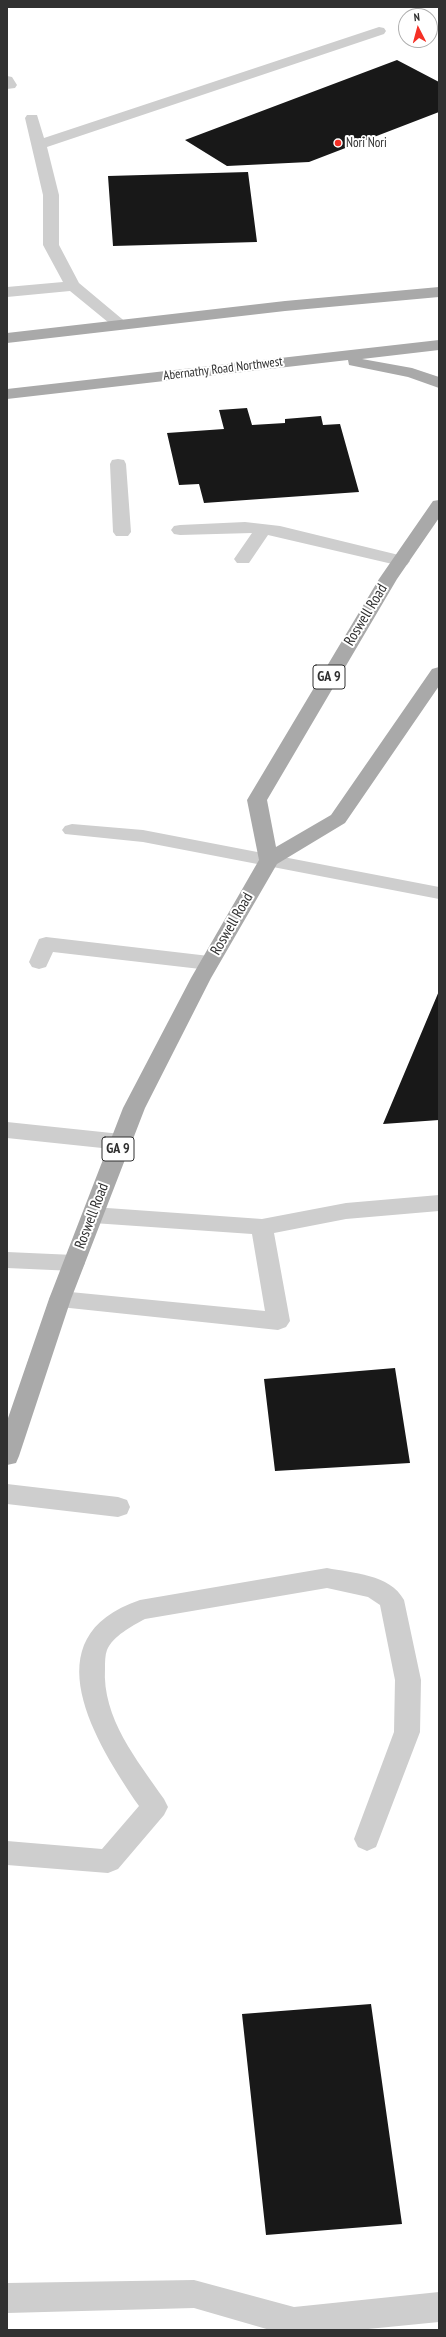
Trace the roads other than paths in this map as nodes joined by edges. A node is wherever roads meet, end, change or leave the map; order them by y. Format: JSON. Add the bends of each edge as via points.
{"nodes":[{"id":1,"x":379,"y":31,"type":"dead end"},
{"id":2,"x":32,"y":118,"type":"dead end"},
{"id":3,"x":38,"y":145,"type":"junction"},
{"id":4,"x":73,"y":286,"type":"junction"},
{"id":5,"x":7,"y":292,"type":"edge"},
{"id":6,"x":439,"y":292,"type":"edge"},
{"id":7,"x":120,"y":324,"type":"junction"},
{"id":8,"x":7,"y":338,"type":"edge"},
{"id":9,"x":439,"y":345,"type":"edge"},
{"id":10,"x":318,"y":358,"type":"junction"},
{"id":11,"x":439,"y":383,"type":"edge"},
{"id":12,"x":7,"y":394,"type":"edge"},
{"id":13,"x":118,"y":464,"type":"dead end"},
{"id":14,"x":439,"y":505,"type":"edge"},
{"id":15,"x":263,"y":529,"type":"junction"},
{"id":16,"x":180,"y":530,"type":"dead end"},
{"id":17,"x":122,"y":532,"type":"dead end"},
{"id":18,"x":243,"y":559,"type":"dead end"},
{"id":19,"x":401,"y":561,"type":"junction"},
{"id":20,"x":439,"y":673,"type":"edge"},
{"id":21,"x":72,"y":830,"type":"dead end"},
{"id":22,"x":269,"y":860,"type":"junction"},
{"id":23,"x":439,"y":893,"type":"edge"},
{"id":24,"x":39,"y":962,"type":"dead end"},
{"id":25,"x":209,"y":963,"type":"junction"},
{"id":26,"x":7,"y":1130,"type":"edge"},
{"id":27,"x":121,"y":1142,"type":"junction"},
{"id":28,"x":439,"y":1203,"type":"edge"},
{"id":29,"x":93,"y":1215,"type":"junction"},
{"id":30,"x":262,"y":1227,"type":"junction"},
{"id":31,"x":7,"y":1260,"type":"edge"},
{"id":32,"x":74,"y":1262,"type":"junction"},
{"id":33,"x":60,"y":1299,"type":"junction"},
{"id":34,"x":7,"y":1456,"type":"edge"},
{"id":35,"x":7,"y":1494,"type":"edge"},
{"id":36,"x":118,"y":1507,"type":"dead end"},
{"id":37,"x":367,"y":1839,"type":"dead end"},
{"id":38,"x":7,"y":1853,"type":"edge"},
{"id":39,"x":7,"y":2298,"type":"edge"},
{"id":40,"x":439,"y":2307,"type":"edge"},
{"id":41,"x":266,"y":2322,"type":"edge"}],
"edges":[{"from":1,"to":3,"type":"lane"},
{"from":2,"to":3,"type":"lane"},
{"from":3,"to":4,"type":"lane","via":[[51,195],[51,245]]},
{"from":4,"to":5,"type":"lane"},
{"from":4,"to":7,"type":"lane"},
{"from":6,"to":7,"type":"main road"},
{"from":7,"to":8,"type":"main road"},
{"from":9,"to":10,"type":"main road","name":"Abernathy Road Northwest"},
{"from":10,"to":11,"type":"main road","via":[[388,367]]},
{"from":10,"to":12,"type":"main road","name":"Abernathy Road Northwest"},
{"from":13,"to":17,"type":"lane"},
{"from":14,"to":19,"type":"main road","name":"Roswell Road","number":"GA 9"},
{"from":15,"to":16,"type":"lane","via":[[245,527]]},
{"from":15,"to":18,"type":"lane"},
{"from":15,"to":19,"type":"lane"},
{"from":19,"to":22,"type":"main road","name":"Roswell Road","number":"GA 9","via":[[334,668],[257,800]]},
{"from":20,"to":22,"type":"main road","name":"Roswell Road","number":"GA 9","via":[[338,820]]},
{"from":21,"to":22,"type":"lane","via":[[143,836]]},
{"from":22,"to":23,"type":"lane"},
{"from":22,"to":25,"type":"main road","name":"Roswell Road","number":"GA 9"},
{"from":24,"to":25,"type":"lane","via":[[46,944]]},
{"from":25,"to":27,"type":"main road","name":"Roswell Road","number":"GA 9","via":[[134,1108]]},
{"from":26,"to":27,"type":"lane"},
{"from":27,"to":29,"type":"main road","name":"Roswell Road","number":"GA 9"},
{"from":28,"to":30,"type":"lane","via":[[346,1211]]},
{"from":29,"to":30,"type":"lane"},
{"from":29,"to":32,"type":"main road","name":"Roswell Road","number":"GA 9"},
{"from":30,"to":33,"type":"lane","via":[[278,1321]]},
{"from":31,"to":32,"type":"lane"},
{"from":32,"to":33,"type":"main road","name":"Roswell Road","number":"GA 9"},
{"from":33,"to":34,"type":"main road","name":"Roswell Road","number":"GA 9"},
{"from":35,"to":36,"type":"lane"},
{"from":37,"to":38,"type":"lane","via":[[407,1732],[408,1680],[391,1600],[375,1588],[328,1578],[140,1610],[113,1624],[96,1645],[90,1672],[95,1701],[116,1750],[156,1807],[108,1862]]},
{"from":39,"to":41,"type":"lane","via":[[194,2294]]},
{"from":40,"to":41,"type":"lane","via":[[294,2322]]}]}
